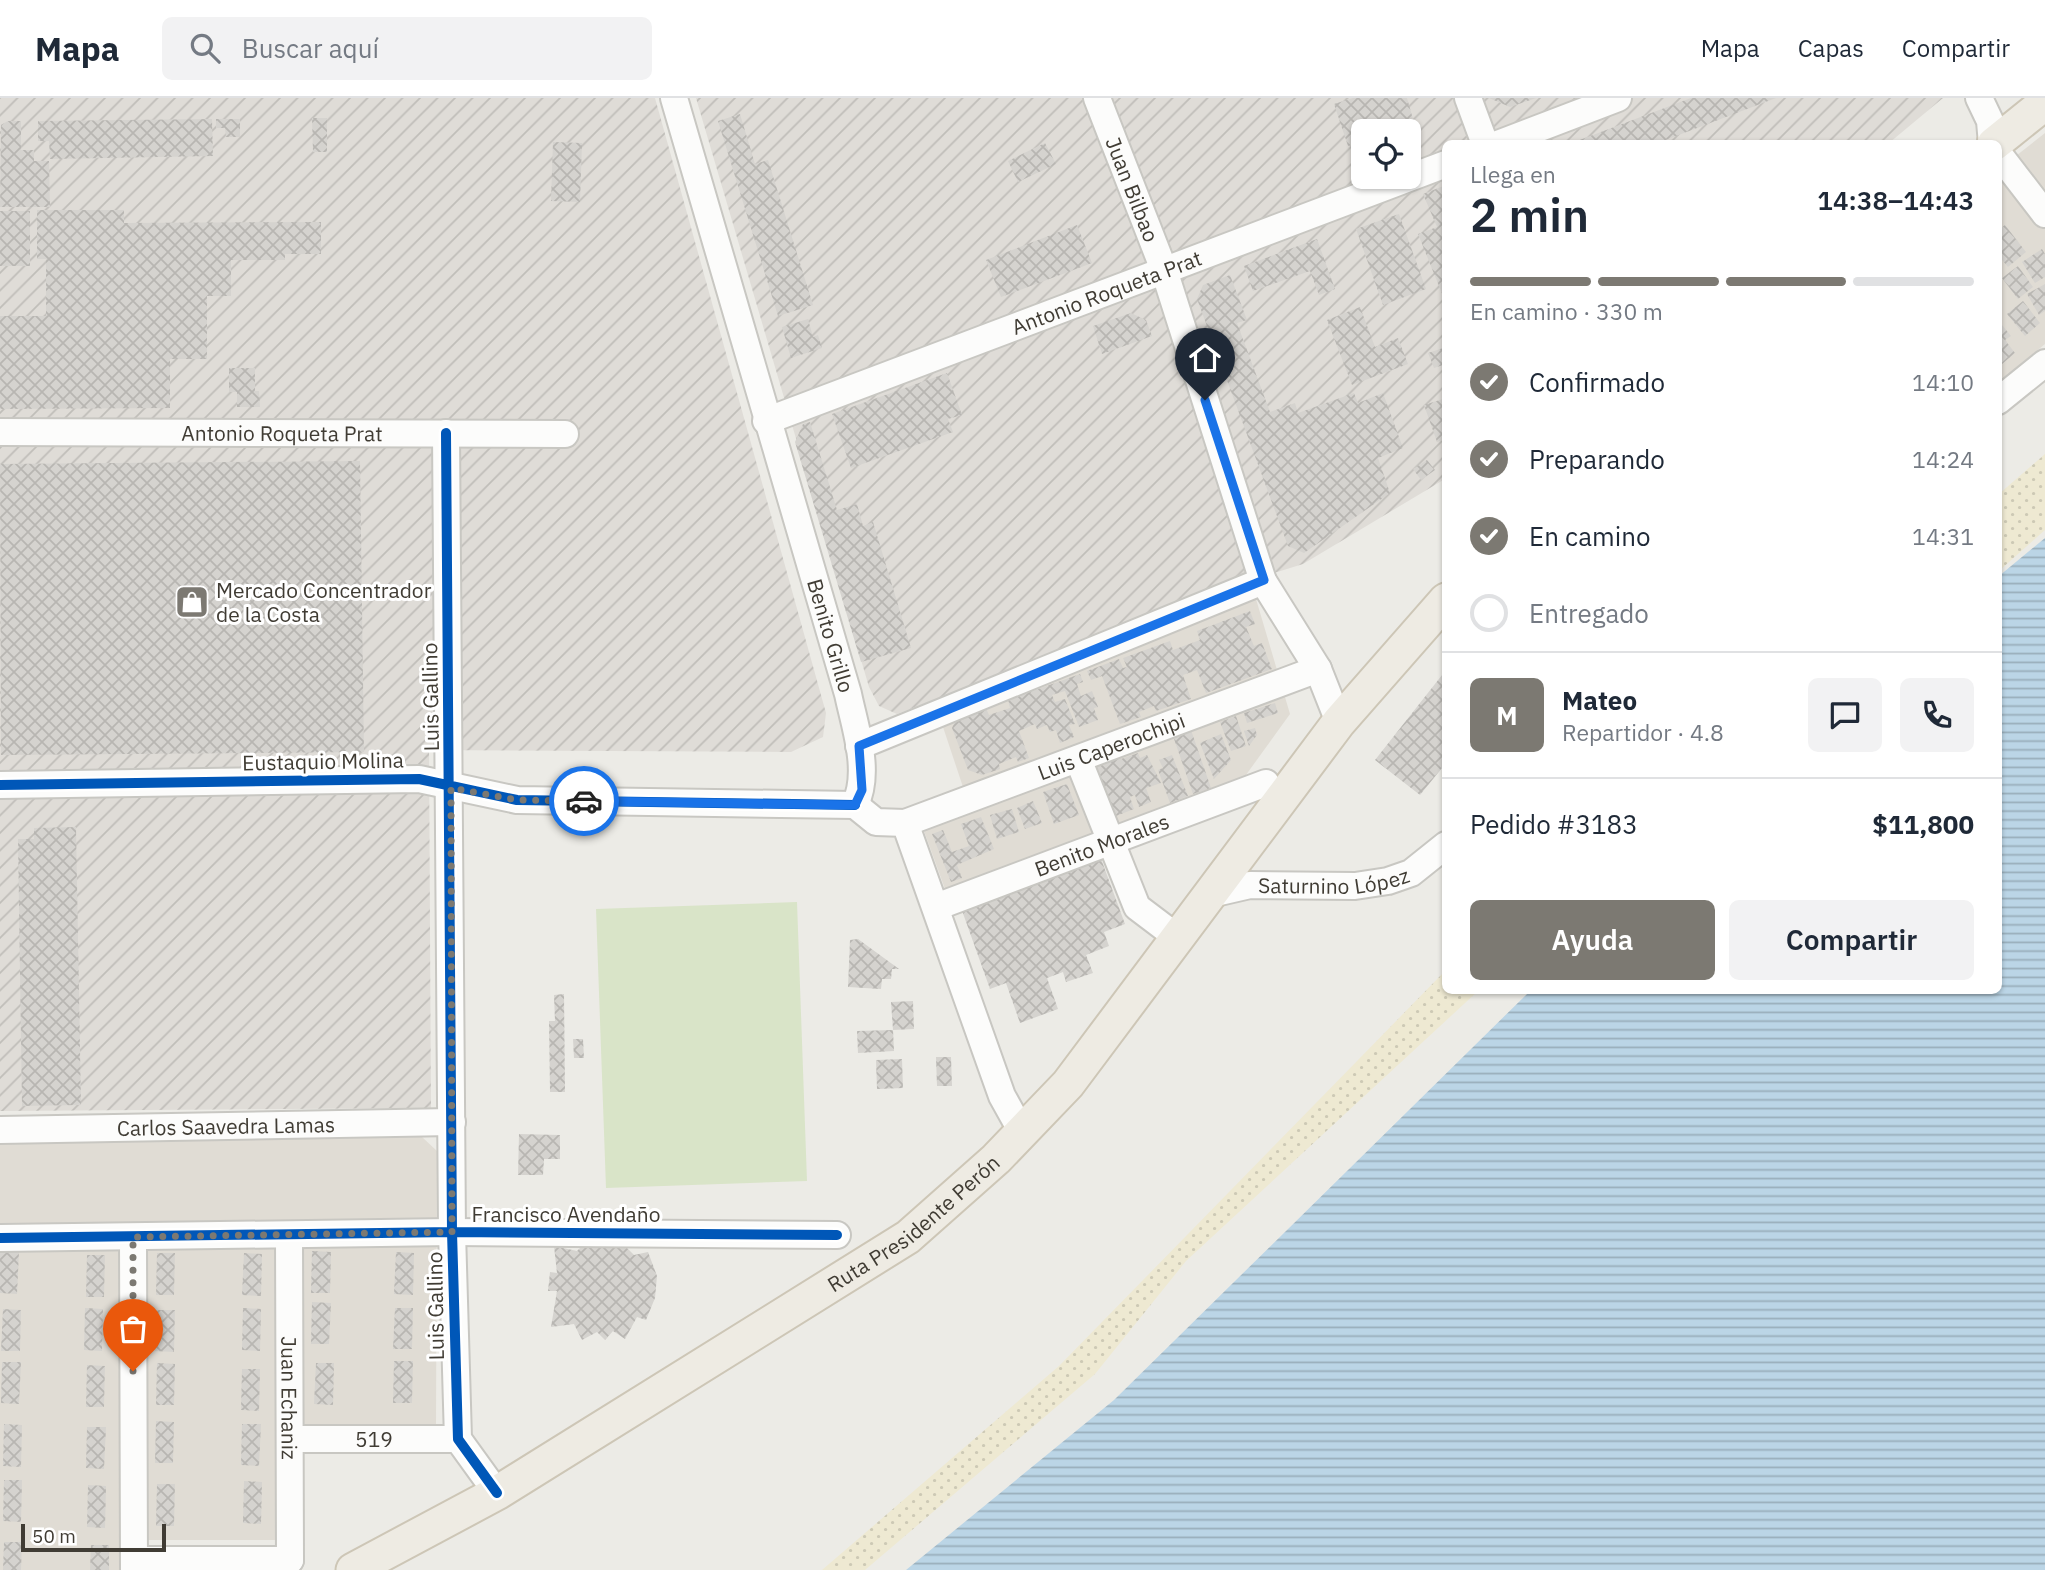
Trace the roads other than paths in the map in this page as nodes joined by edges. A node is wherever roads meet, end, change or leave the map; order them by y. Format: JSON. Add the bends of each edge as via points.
{"nodes":[{"id":1,"x":674,"y":98,"type":"edge"},
{"id":2,"x":1097,"y":98,"type":"edge"},
{"id":3,"x":1468,"y":98,"type":"edge"},
{"id":4,"x":1618,"y":98,"type":"edge"},
{"id":5,"x":1979,"y":98,"type":"edge"},
{"id":6,"x":2045,"y":103,"type":"edge"},
{"id":7,"x":1484,"y":140,"type":"edge"},
{"id":8,"x":1508,"y":140,"type":"edge"},
{"id":9,"x":1992,"y":140,"type":"edge"},
{"id":10,"x":1998,"y":140,"type":"edge"},
{"id":11,"x":2002,"y":158,"type":"edge"},
{"id":12,"x":1442,"y":166,"type":"edge"},
{"id":13,"x":2045,"y":214,"type":"edge"},
{"id":14,"x":1164,"y":270,"type":"junction"},
{"id":15,"x":2045,"y":363,"type":"edge"},
{"id":16,"x":2002,"y":398,"type":"edge"},
{"id":17,"x":766,"y":421,"type":"junction"},
{"id":18,"x":0,"y":432,"type":"edge"},
{"id":19,"x":446,"y":433,"type":"junction"},
{"id":20,"x":565,"y":434,"type":"dead end"},
{"id":21,"x":1264,"y":580,"type":"junction"},
{"id":22,"x":1442,"y":605,"type":"edge"},
{"id":23,"x":1318,"y":669,"type":"junction"},
{"id":24,"x":1339,"y":722,"type":"junction"},
{"id":25,"x":859,"y":746,"type":"junction"},
{"id":26,"x":1078,"y":759,"type":"junction"},
{"id":27,"x":1266,"y":783,"type":"dead end"},
{"id":28,"x":0,"y":785,"type":"edge"},
{"id":29,"x":451,"y":788,"type":"junction"},
{"id":30,"x":855,"y":805,"type":"junction"},
{"id":31,"x":905,"y":823,"type":"junction"},
{"id":32,"x":1109,"y":842,"type":"junction"},
{"id":33,"x":1442,"y":848,"type":"edge"},
{"id":34,"x":1211,"y":894,"type":"junction"},
{"id":35,"x":936,"y":906,"type":"junction"},
{"id":36,"x":1178,"y":938,"type":"junction"},
{"id":37,"x":452,"y":1122,"type":"junction"},
{"id":38,"x":0,"y":1130,"type":"edge"},
{"id":39,"x":1022,"y":1132,"type":"junction"},
{"id":40,"x":452,"y":1232,"type":"junction"},
{"id":41,"x":289,"y":1235,"type":"junction"},
{"id":42,"x":837,"y":1235,"type":"dead end"},
{"id":43,"x":133,"y":1237,"type":"junction"},
{"id":44,"x":0,"y":1238,"type":"edge"},
{"id":45,"x":289,"y":1439,"type":"junction"},
{"id":46,"x":458,"y":1439,"type":"junction"},
{"id":47,"x":496,"y":1493,"type":"junction"},
{"id":48,"x":134,"y":1565,"type":"edge"},
{"id":49,"x":298,"y":1565,"type":"edge"},
{"id":50,"x":352,"y":1570,"type":"edge"}],
"edges":[{"from":1,"to":17,"type":"street","name":"Benito Grillo"},
{"from":2,"to":14,"type":"street","name":"Juan Bilbao"},
{"from":3,"to":7,"type":"street"},
{"from":4,"to":8,"type":"street"},
{"from":5,"to":9,"type":"street"},
{"from":6,"to":10,"type":"main road"},
{"from":11,"to":13,"type":"street"},
{"from":12,"to":14,"type":"street","name":"Antonio Roqueta Prat"},
{"from":14,"to":17,"type":"street","name":"Antonio Roqueta Prat"},
{"from":14,"to":21,"type":"street","name":"Juan Bilbao"},
{"from":15,"to":16,"type":"street"},
{"from":17,"to":25,"type":"street","name":"Benito Grillo","via":[[848,694]]},
{"from":18,"to":19,"type":"street","name":"Antonio Roqueta Prat"},
{"from":19,"to":20,"type":"street","name":"Antonio Roqueta Prat"},
{"from":19,"to":29,"type":"street","name":"Luis Gallino"},
{"from":21,"to":23,"type":"street","name":"Juan Bilbao"},
{"from":21,"to":25,"type":"street"},
{"from":22,"to":24,"type":"main road"},
{"from":23,"to":24,"type":"street","name":"Juan Bilbao"},
{"from":23,"to":26,"type":"street","name":"Luis Caperochipi"},
{"from":24,"to":34,"type":"main road","name":"Ruta Presidente Perón"},
{"from":25,"to":30,"type":"street","name":"Benito Grillo","via":[[862,790]]},
{"from":26,"to":31,"type":"street","name":"Luis Caperochipi"},
{"from":26,"to":32,"type":"street"},
{"from":27,"to":32,"type":"street","name":"Benito Morales"},
{"from":28,"to":29,"type":"street","name":"Eustaquio Molina","via":[[419,779]]},
{"from":29,"to":30,"type":"street","name":"Eustaquio Molina","via":[[517,800]]},
{"from":29,"to":37,"type":"street","name":"Luis Gallino"},
{"from":30,"to":31,"type":"street","via":[[876,822]]},
{"from":31,"to":35,"type":"street"},
{"from":32,"to":35,"type":"street","name":"Benito Morales"},
{"from":32,"to":36,"type":"street","via":[[1137,907]]},
{"from":33,"to":34,"type":"street","name":"Saturnino López","via":[[1411,873],[1388,881],[1356,887],[1250,885]]},
{"from":34,"to":36,"type":"main road","name":"Ruta Presidente Perón"},
{"from":35,"to":39,"type":"street","via":[[1002,1096]]},
{"from":36,"to":39,"type":"main road","name":"Ruta Presidente Perón","via":[[1068,1084]]},
{"from":37,"to":38,"type":"street","name":"Carlos Saavedra Lamas"},
{"from":37,"to":40,"type":"street","name":"Luis Gallino"},
{"from":39,"to":47,"type":"main road","name":"Ruta Presidente Perón","via":[[908,1237]]},
{"from":40,"to":41,"type":"street","name":"Francisco Avendaño"},
{"from":40,"to":42,"type":"street","name":"Francisco Avendaño"},
{"from":40,"to":46,"type":"street","name":"Luis Gallino"},
{"from":41,"to":43,"type":"street","name":"Francisco Avendaño"},
{"from":41,"to":45,"type":"street","name":"Juan Echaniz"},
{"from":43,"to":44,"type":"street","name":"Francisco Avendaño"},
{"from":43,"to":48,"type":"street"},
{"from":45,"to":46,"type":"street","name":"519"},
{"from":45,"to":49,"type":"street","name":"Juan Echaniz"},
{"from":46,"to":47,"type":"street"},
{"from":47,"to":50,"type":"main road","name":"Ruta Presidente Perón"},
{"from":48,"to":49,"type":"street"}]}
